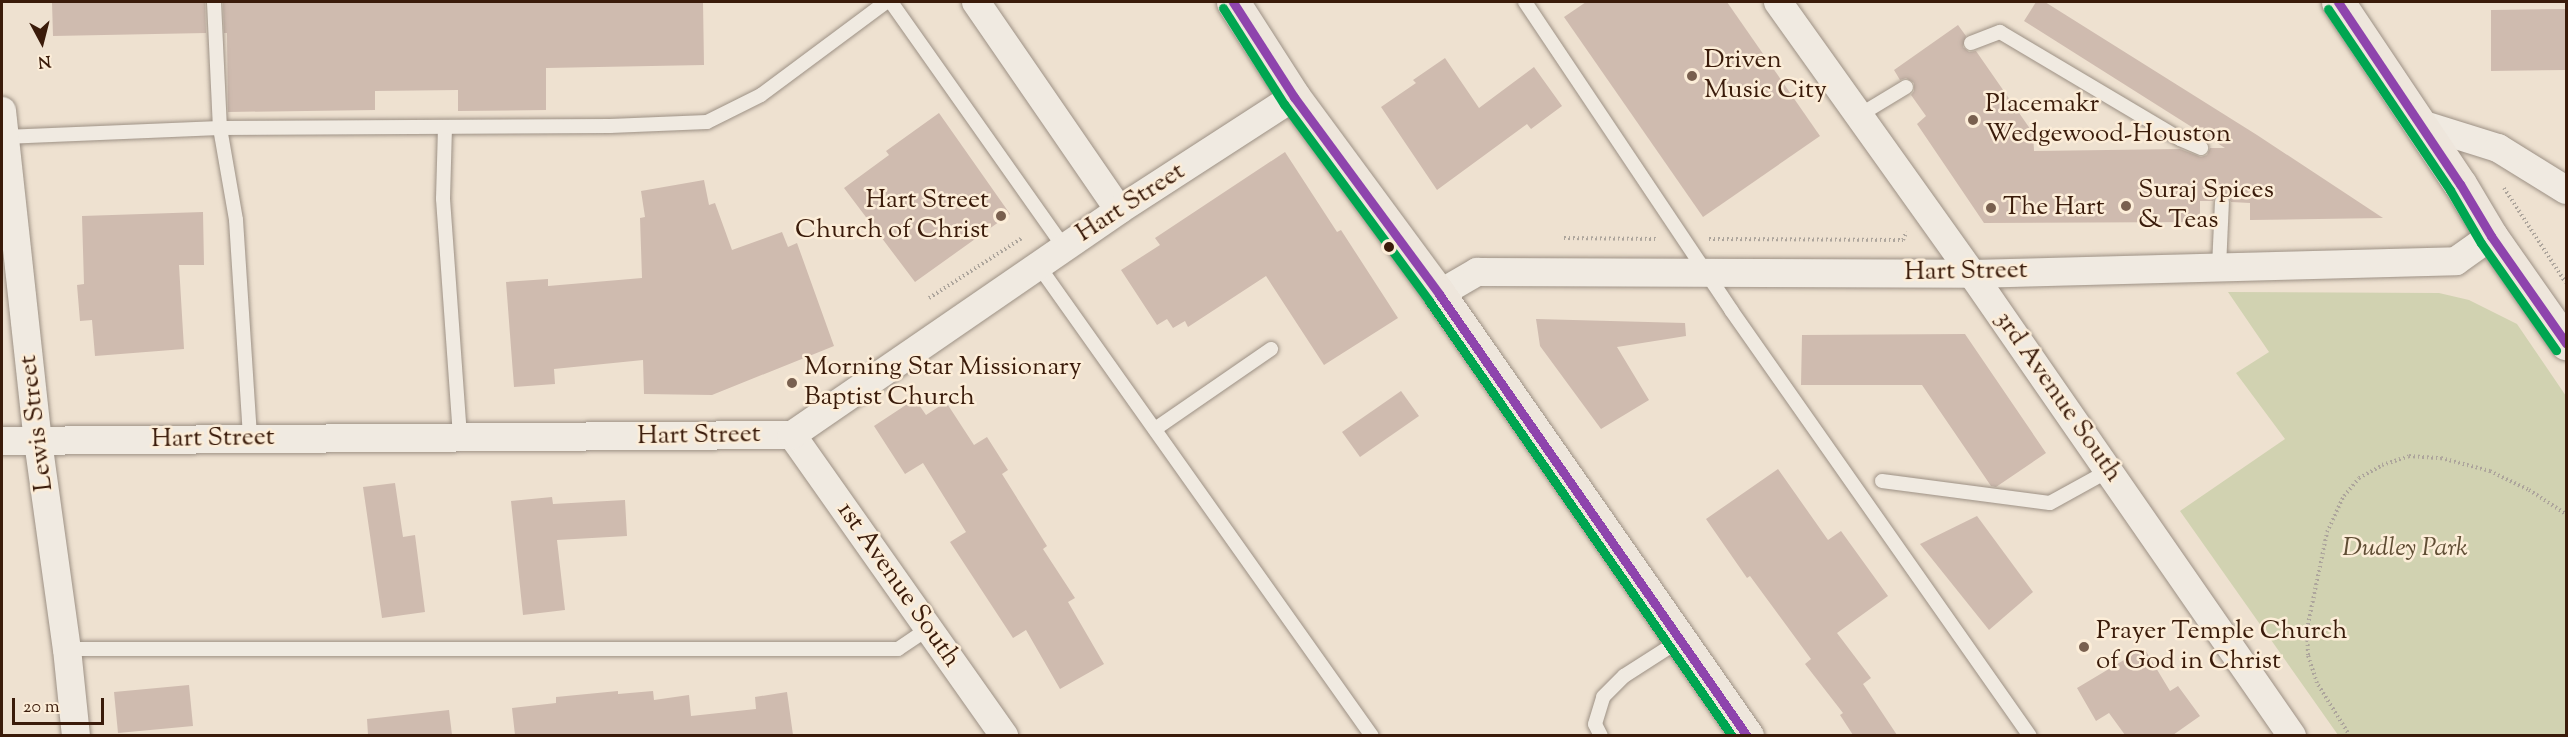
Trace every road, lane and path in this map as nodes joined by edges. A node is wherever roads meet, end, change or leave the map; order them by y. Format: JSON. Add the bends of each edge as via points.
{"nodes":[{"id":1,"x":214,"y":2,"type":"edge"},
{"id":2,"x":886,"y":2,"type":"edge"},
{"id":3,"x":891,"y":2,"type":"edge"},
{"id":4,"x":976,"y":2,"type":"edge"},
{"id":5,"x":1233,"y":2,"type":"edge"},
{"id":6,"x":1525,"y":2,"type":"edge"},
{"id":7,"x":1778,"y":2,"type":"edge"},
{"id":8,"x":2338,"y":2,"type":"edge"},
{"id":9,"x":1971,"y":43,"type":"dead end"},
{"id":10,"x":1905,"y":87,"type":"dead end"},
{"id":11,"x":1294,"y":97,"type":"junction"},
{"id":12,"x":1858,"y":116,"type":"junction"},
{"id":13,"x":2418,"y":123,"type":"junction"},
{"id":14,"x":3,"y":124,"type":"edge"},
{"id":15,"x":445,"y":127,"type":"junction"},
{"id":16,"x":220,"y":128,"type":"junction"},
{"id":17,"x":2201,"y":148,"type":"dead end"},
{"id":18,"x":2503,"y":186,"type":"dead end"},
{"id":19,"x":2566,"y":190,"type":"edge"},
{"id":20,"x":2222,"y":202,"type":"dead end"},
{"id":21,"x":1119,"y":210,"type":"junction"},
{"id":22,"x":2491,"y":236,"type":"junction"},
{"id":23,"x":1564,"y":238,"type":"dead end"},
{"id":24,"x":1683,"y":239,"type":"junction"},
{"id":25,"x":1902,"y":240,"type":"dead end"},
{"id":26,"x":1064,"y":247,"type":"junction"},
{"id":27,"x":1038,"y":265,"type":"junction"},
{"id":28,"x":2219,"y":267,"type":"junction"},
{"id":29,"x":1708,"y":273,"type":"junction"},
{"id":30,"x":1972,"y":273,"type":"junction"},
{"id":31,"x":2566,"y":283,"type":"edge"},
{"id":32,"x":1439,"y":294,"type":"junction"},
{"id":33,"x":2566,"y":344,"type":"edge"},
{"id":34,"x":1271,"y":349,"type":"dead end"},
{"id":35,"x":1155,"y":429,"type":"junction"},
{"id":36,"x":792,"y":435,"type":"junction"},
{"id":37,"x":250,"y":438,"type":"junction"},
{"id":38,"x":460,"y":439,"type":"junction"},
{"id":39,"x":2,"y":441,"type":"edge"},
{"id":40,"x":39,"y":441,"type":"junction"},
{"id":41,"x":2110,"y":471,"type":"junction"},
{"id":42,"x":1882,"y":481,"type":"dead end"},
{"id":43,"x":2566,"y":514,"type":"edge"},
{"id":44,"x":928,"y":629,"type":"junction"},
{"id":45,"x":1680,"y":640,"type":"junction"},
{"id":46,"x":67,"y":649,"type":"junction"},
{"id":47,"x":76,"y":735,"type":"edge"},
{"id":48,"x":1004,"y":735,"type":"edge"},
{"id":49,"x":1372,"y":735,"type":"edge"},
{"id":50,"x":1601,"y":735,"type":"edge"},
{"id":51,"x":1747,"y":735,"type":"edge"},
{"id":52,"x":2030,"y":735,"type":"edge"},
{"id":53,"x":2292,"y":735,"type":"edge"},
{"id":54,"x":2350,"y":735,"type":"edge"}],
"edges":[{"from":1,"to":16,"type":"lane"},
{"from":2,"to":15,"type":"lane","via":[[761,95],[707,122]]},
{"from":3,"to":26,"type":"lane"},
{"from":4,"to":21,"type":"street"},
{"from":5,"to":11,"type":"main road"},
{"from":6,"to":24,"type":"lane"},
{"from":7,"to":12,"type":"street","name":"3rd Avenue South"},
{"from":8,"to":13,"type":"main road"},
{"from":9,"to":17,"type":"lane","via":[[2000,32]]},
{"from":10,"to":12,"type":"lane"},
{"from":11,"to":21,"type":"street","name":"Hart Street"},
{"from":11,"to":32,"type":"main road"},
{"from":12,"to":30,"type":"street","name":"3rd Avenue South"},
{"from":13,"to":19,"type":"street","via":[[2498,148]]},
{"from":13,"to":22,"type":"main road"},
{"from":14,"to":16,"type":"lane"},
{"from":14,"to":40,"type":"street","name":"Lewis Street"},
{"from":15,"to":16,"type":"lane"},
{"from":15,"to":38,"type":"lane","via":[[443,199]]},
{"from":16,"to":37,"type":"lane","via":[[236,220]]},
{"from":18,"to":31,"type":"path"},
{"from":20,"to":28,"type":"lane"},
{"from":21,"to":26,"type":"street","name":"Hart Street"},
{"from":22,"to":28,"type":"street","name":"Hart Street","via":[[2456,261]]},
{"from":22,"to":33,"type":"main road"},
{"from":23,"to":24,"type":"path"},
{"from":24,"to":25,"type":"path"},
{"from":24,"to":29,"type":"lane"},
{"from":26,"to":27,"type":"street","name":"Hart Street"},
{"from":27,"to":35,"type":"lane"},
{"from":27,"to":36,"type":"street","name":"Hart Street"},
{"from":28,"to":30,"type":"street","name":"Hart Street"},
{"from":29,"to":30,"type":"street","name":"Hart Street"},
{"from":29,"to":32,"type":"street","name":"Hart Street","via":[[1477,272]]},
{"from":29,"to":52,"type":"lane"},
{"from":30,"to":41,"type":"street","name":"3rd Avenue South"},
{"from":32,"to":45,"type":"main road"},
{"from":34,"to":35,"type":"lane"},
{"from":35,"to":49,"type":"lane"},
{"from":36,"to":38,"type":"street","name":"Hart Street"},
{"from":36,"to":44,"type":"street","name":"1st Avenue South"},
{"from":37,"to":38,"type":"street","name":"Hart Street"},
{"from":37,"to":40,"type":"street","name":"Hart Street"},
{"from":39,"to":40,"type":"street","name":"Hart Street"},
{"from":40,"to":46,"type":"street","name":"Lewis Street"},
{"from":41,"to":42,"type":"lane","via":[[2050,503]]},
{"from":41,"to":53,"type":"street","name":"3rd Avenue South"},
{"from":43,"to":54,"type":"path","via":[[2490,471],[2440,458],[2409,456],[2359,478],[2344,496],[2327,532],[2307,629],[2308,655],[2317,683]]},
{"from":44,"to":46,"type":"lane","via":[[898,649]]},
{"from":44,"to":48,"type":"street","name":"1st Avenue South"},
{"from":45,"to":50,"type":"lane","via":[[1624,676],[1603,697],[1595,724]]},
{"from":45,"to":51,"type":"main road"},
{"from":46,"to":47,"type":"street","name":"Lewis Street"}]}
